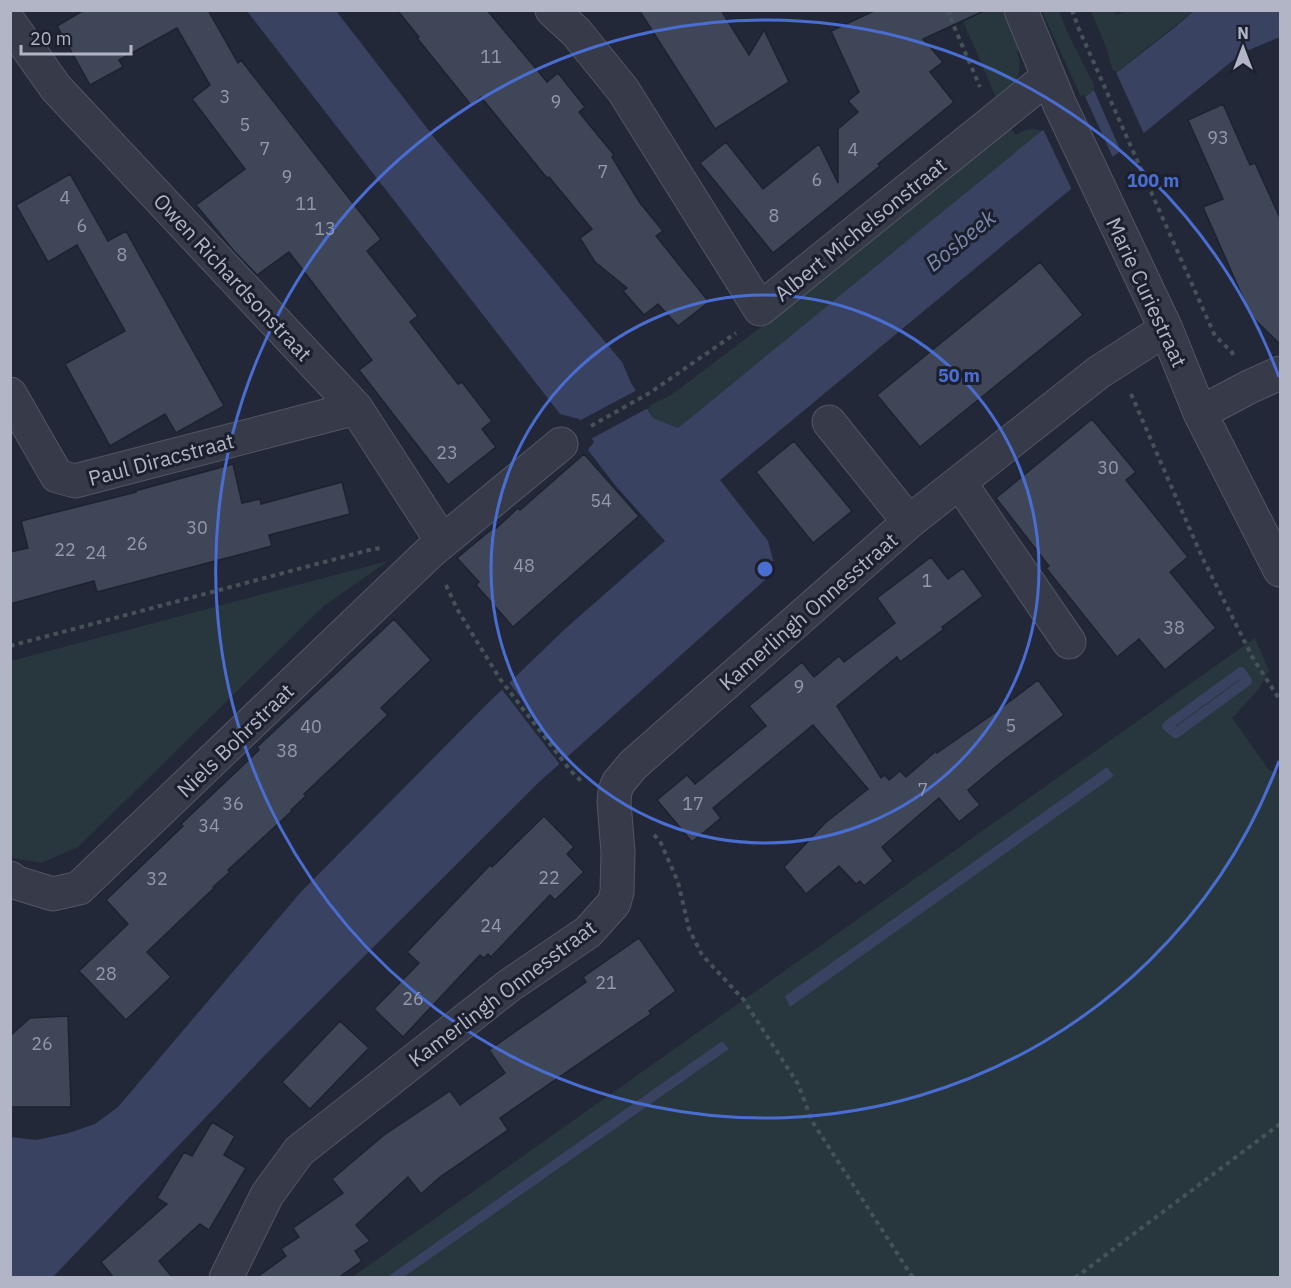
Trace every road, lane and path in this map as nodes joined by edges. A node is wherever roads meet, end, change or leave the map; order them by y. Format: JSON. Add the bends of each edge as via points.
{"nodes":[{"id":1,"x":552,"y":10,"type":"edge"},
{"id":2,"x":956,"y":10,"type":"edge"},
{"id":3,"x":1021,"y":10,"type":"edge"},
{"id":4,"x":1072,"y":10,"type":"edge"},
{"id":5,"x":948,"y":12,"type":"edge"},
{"id":6,"x":10,"y":22,"type":"edge"},
{"id":7,"x":1054,"y":91,"type":"junction"},
{"id":8,"x":995,"y":120,"type":"junction"},
{"id":9,"x":760,"y":309,"type":"junction"},
{"id":10,"x":1166,"y":329,"type":"junction"},
{"id":11,"x":1116,"y":361,"type":"junction"},
{"id":12,"x":1281,"y":373,"type":"edge"},
{"id":13,"x":1249,"y":387,"type":"junction"},
{"id":14,"x":10,"y":394,"type":"edge"},
{"id":15,"x":356,"y":408,"type":"junction"},
{"id":16,"x":1200,"y":412,"type":"junction"},
{"id":17,"x":829,"y":422,"type":"dead end"},
{"id":18,"x":573,"y":436,"type":"joint"},
{"id":19,"x":960,"y":483,"type":"junction"},
{"id":20,"x":909,"y":522,"type":"junction"},
{"id":21,"x":436,"y":546,"type":"junction"},
{"id":22,"x":384,"y":548,"type":"dead end"},
{"id":23,"x":1281,"y":570,"type":"edge"},
{"id":24,"x":1069,"y":642,"type":"dead end"},
{"id":25,"x":10,"y":646,"type":"edge"},
{"id":26,"x":1281,"y":700,"type":"edge"},
{"id":27,"x":570,"y":770,"type":"dead end"},
{"id":28,"x":614,"y":802,"type":"junction"},
{"id":29,"x":10,"y":878,"type":"edge"},
{"id":30,"x":1281,"y":1124,"type":"edge"},
{"id":31,"x":226,"y":1278,"type":"edge"},
{"id":32,"x":913,"y":1278,"type":"edge"},
{"id":33,"x":1075,"y":1278,"type":"edge"}],
"edges":[{"from":1,"to":9,"type":"street","name":"Albert Michelsonstraat","via":[[576,32],[623,90]]},
{"from":2,"to":5,"type":"path"},
{"from":3,"to":7,"type":"street","name":"Marie Curiestraat"},
{"from":4,"to":13,"type":"path","name":"Marie Curiestraat","via":[[1215,336],[1231,351]]},
{"from":5,"to":8,"type":"path"},
{"from":6,"to":15,"type":"street","name":"Owen Richardsonstraat","via":[[56,88]]},
{"from":7,"to":8,"type":"street","name":"Albert Michelsonstraat"},
{"from":7,"to":10,"type":"street","name":"Marie Curiestraat"},
{"from":8,"to":9,"type":"street","name":"Albert Michelsonstraat"},
{"from":9,"to":18,"type":"path","via":[[747,324],[651,392]]},
{"from":10,"to":11,"type":"street","name":"Kamerlingh Onnesstraat"},
{"from":10,"to":16,"type":"street","name":"Marie Curiestraat"},
{"from":11,"to":19,"type":"street","name":"Kamerlingh Onnesstraat"},
{"from":11,"to":26,"type":"path","via":[[1202,557],[1254,660]]},
{"from":12,"to":13,"type":"street"},
{"from":13,"to":16,"type":"street"},
{"from":14,"to":15,"type":"street","name":"Paul Diracstraat","via":[[57,476],[75,481]]},
{"from":15,"to":21,"type":"street","name":"Owen Richardsonstraat"},
{"from":16,"to":23,"type":"street","name":"Marie Curiestraat"},
{"from":17,"to":20,"type":"street","name":"Kamerlingh Onnesstraat"},
{"from":18,"to":21,"type":"street","name":"Niels Bohrstraat"},
{"from":19,"to":20,"type":"street","name":"Kamerlingh Onnesstraat"},
{"from":19,"to":24,"type":"street"},
{"from":20,"to":28,"type":"street","name":"Kamerlingh Onnesstraat","via":[[633,765],[618,783]]},
{"from":21,"to":27,"type":"path","via":[[457,609],[500,679]]},
{"from":21,"to":29,"type":"street","name":"Niels Bohrstraat","via":[[80,888],[53,894]]},
{"from":22,"to":25,"type":"path"},
{"from":28,"to":31,"type":"street","name":"Kamerlingh Onnesstraat","via":[[618,852],[614,903],[588,932],[510,985],[298,1151],[267,1195]]},
{"from":28,"to":32,"type":"path","via":[[660,841],[702,955],[743,999],[798,1084],[812,1121]]},
{"from":30,"to":33,"type":"path"}]}
